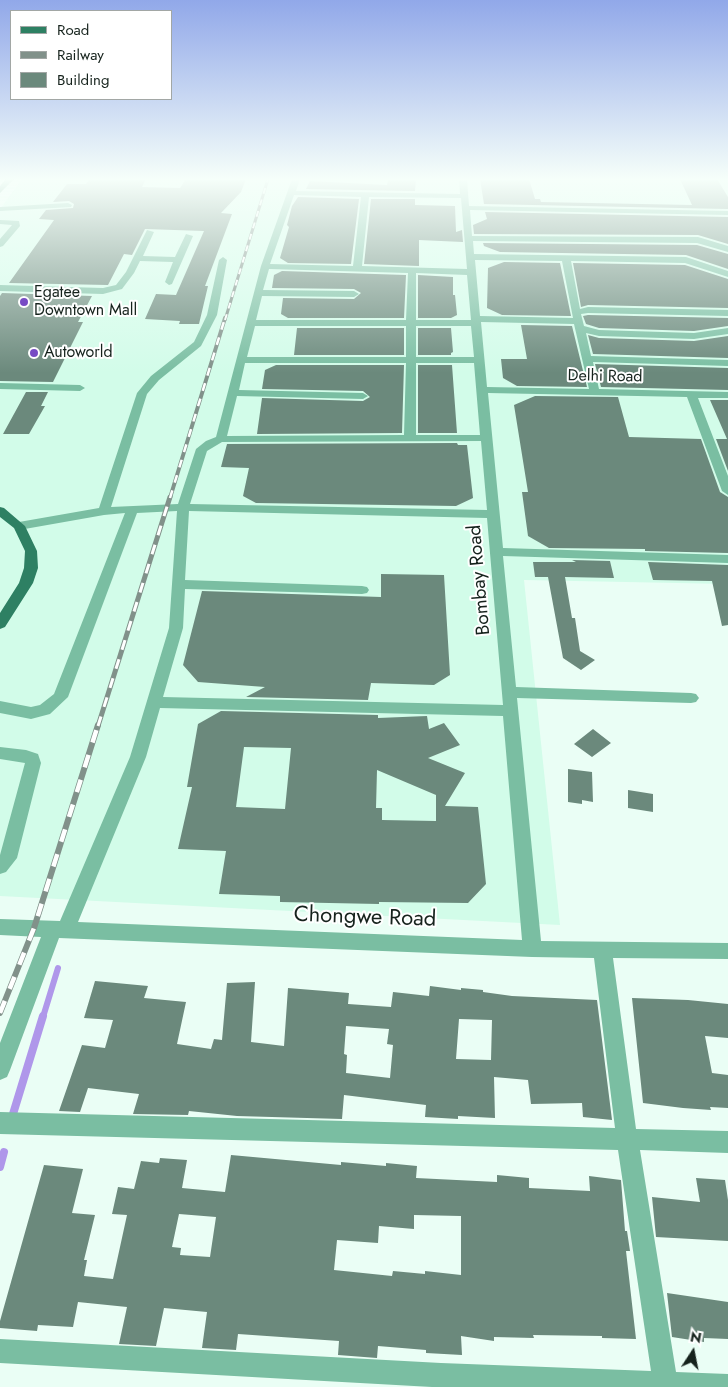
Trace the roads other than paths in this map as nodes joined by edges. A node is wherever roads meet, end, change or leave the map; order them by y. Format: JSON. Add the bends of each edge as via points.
{"nodes":[{"id":1,"x":145,"y":244,"type":"edge"},
{"id":2,"x":185,"y":244,"type":"edge"},
{"id":3,"x":273,"y":244,"type":"edge"},
{"id":4,"x":360,"y":244,"type":"edge"},
{"id":5,"x":469,"y":244,"type":"edge"},
{"id":6,"x":713,"y":244,"type":"edge"},
{"id":7,"x":728,"y":248,"type":"edge"},
{"id":8,"x":470,"y":257,"type":"junction"},
{"id":9,"x":138,"y":258,"type":"junction"},
{"id":10,"x":566,"y":258,"type":"junction"},
{"id":11,"x":178,"y":260,"type":"junction"},
{"id":12,"x":223,"y":260,"type":"dead end"},
{"id":13,"x":265,"y":266,"type":"junction"},
{"id":14,"x":357,"y":268,"type":"junction"},
{"id":15,"x":412,"y":270,"type":"junction"},
{"id":16,"x":472,"y":272,"type":"junction"},
{"id":17,"x":728,"y":274,"type":"edge"},
{"id":18,"x":170,"y":282,"type":"dead end"},
{"id":19,"x":0,"y":288,"type":"edge"},
{"id":20,"x":258,"y":293,"type":"junction"},
{"id":21,"x":354,"y":294,"type":"dead end"},
{"id":22,"x":728,"y":313,"type":"edge"},
{"id":23,"x":476,"y":321,"type":"junction"},
{"id":24,"x":578,"y":321,"type":"junction"},
{"id":25,"x":251,"y":323,"type":"junction"},
{"id":26,"x":411,"y":323,"type":"junction"},
{"id":27,"x":728,"y":331,"type":"edge"},
{"id":28,"x":587,"y":359,"type":"junction"},
{"id":29,"x":241,"y":360,"type":"junction"},
{"id":30,"x":410,"y":360,"type":"junction"},
{"id":31,"x":479,"y":360,"type":"junction"},
{"id":32,"x":728,"y":363,"type":"edge"},
{"id":33,"x":0,"y":386,"type":"edge"},
{"id":34,"x":80,"y":388,"type":"dead end"},
{"id":35,"x":482,"y":390,"type":"junction"},
{"id":36,"x":233,"y":393,"type":"junction"},
{"id":37,"x":595,"y":393,"type":"junction"},
{"id":38,"x":690,"y":394,"type":"junction"},
{"id":39,"x":728,"y":394,"type":"edge"},
{"id":40,"x":362,"y":396,"type":"dead end"},
{"id":41,"x":221,"y":438,"type":"junction"},
{"id":42,"x":410,"y":438,"type":"junction"},
{"id":43,"x":486,"y":438,"type":"junction"},
{"id":44,"x":728,"y":491,"type":"edge"},
{"id":45,"x":183,"y":507,"type":"junction"},
{"id":46,"x":132,"y":510,"type":"junction"},
{"id":47,"x":0,"y":511,"type":"edge"},
{"id":48,"x":104,"y":512,"type":"junction"},
{"id":49,"x":493,"y":514,"type":"junction"},
{"id":50,"x":19,"y":526,"type":"junction"},
{"id":51,"x":496,"y":552,"type":"junction"},
{"id":52,"x":728,"y":559,"type":"edge"},
{"id":53,"x":178,"y":584,"type":"junction"},
{"id":54,"x":362,"y":590,"type":"dead end"},
{"id":55,"x":0,"y":624,"type":"edge"},
{"id":56,"x":509,"y":692,"type":"junction"},
{"id":57,"x":691,"y":698,"type":"dead end"},
{"id":58,"x":153,"y":702,"type":"junction"},
{"id":59,"x":0,"y":707,"type":"edge"},
{"id":60,"x":510,"y":711,"type":"junction"},
{"id":61,"x":0,"y":753,"type":"edge"},
{"id":62,"x":0,"y":867,"type":"edge"},
{"id":63,"x":0,"y":927,"type":"edge"},
{"id":64,"x":59,"y":929,"type":"junction"},
{"id":65,"x":532,"y":949,"type":"junction"},
{"id":66,"x":602,"y":950,"type":"junction"},
{"id":67,"x":728,"y":951,"type":"edge"},
{"id":68,"x":0,"y":1070,"type":"edge"},
{"id":69,"x":0,"y":1123,"type":"edge"},
{"id":70,"x":627,"y":1139,"type":"junction"},
{"id":71,"x":728,"y":1142,"type":"edge"},
{"id":72,"x":0,"y":1351,"type":"edge"},
{"id":73,"x":665,"y":1386,"type":"edge"},
{"id":74,"x":728,"y":1387,"type":"edge"}],
"edges":[{"from":1,"to":9,"type":"street"},
{"from":2,"to":11,"type":"street"},
{"from":3,"to":13,"type":"street"},
{"from":4,"to":14,"type":"street"},
{"from":5,"to":8,"type":"street","name":"Bombay Road"},
{"from":6,"to":7,"type":"street"},
{"from":8,"to":10,"type":"street"},
{"from":8,"to":16,"type":"street","name":"Bombay Road"},
{"from":9,"to":11,"type":"street"},
{"from":9,"to":19,"type":"street","via":[[119,287],[111,290]]},
{"from":10,"to":17,"type":"street","via":[[686,260]]},
{"from":10,"to":24,"type":"street"},
{"from":11,"to":18,"type":"street"},
{"from":12,"to":48,"type":"street","via":[[212,315],[198,344],[155,378],[142,393]]},
{"from":13,"to":14,"type":"street"},
{"from":13,"to":20,"type":"street"},
{"from":14,"to":15,"type":"street"},
{"from":15,"to":16,"type":"street"},
{"from":15,"to":26,"type":"street"},
{"from":16,"to":23,"type":"street","name":"Bombay Road"},
{"from":20,"to":21,"type":"street"},
{"from":20,"to":25,"type":"street"},
{"from":22,"to":24,"type":"street","via":[[588,310]]},
{"from":23,"to":24,"type":"street"},
{"from":23,"to":26,"type":"street"},
{"from":23,"to":31,"type":"street","name":"Bombay Road"},
{"from":24,"to":27,"type":"street","via":[[599,333],[694,336]]},
{"from":24,"to":28,"type":"street"},
{"from":25,"to":26,"type":"street"},
{"from":25,"to":29,"type":"street"},
{"from":26,"to":30,"type":"street"},
{"from":28,"to":32,"type":"street"},
{"from":28,"to":37,"type":"street"},
{"from":29,"to":30,"type":"street"},
{"from":29,"to":36,"type":"street"},
{"from":30,"to":31,"type":"street"},
{"from":30,"to":42,"type":"street"},
{"from":31,"to":35,"type":"street","name":"Bombay Road"},
{"from":33,"to":34,"type":"street"},
{"from":35,"to":37,"type":"street","name":"Delhi Road"},
{"from":35,"to":43,"type":"street","name":"Bombay Road"},
{"from":36,"to":40,"type":"street"},
{"from":36,"to":41,"type":"street"},
{"from":37,"to":38,"type":"street","name":"Delhi Road"},
{"from":38,"to":39,"type":"street","name":"Delhi Road"},
{"from":38,"to":44,"type":"street"},
{"from":41,"to":42,"type":"street"},
{"from":41,"to":45,"type":"street","via":[[202,450]]},
{"from":42,"to":43,"type":"street"},
{"from":43,"to":49,"type":"street","name":"Bombay Road"},
{"from":45,"to":46,"type":"street"},
{"from":45,"to":49,"type":"street"},
{"from":45,"to":53,"type":"street"},
{"from":46,"to":48,"type":"street"},
{"from":46,"to":59,"type":"street","via":[[60,698],[45,710],[31,713]]},
{"from":47,"to":50,"type":"main road"},
{"from":48,"to":50,"type":"street"},
{"from":49,"to":51,"type":"street","name":"Bombay Road"},
{"from":50,"to":55,"type":"main road","via":[[32,551],[31,568],[18,598]]},
{"from":51,"to":52,"type":"street"},
{"from":51,"to":56,"type":"street","name":"Bombay Road"},
{"from":53,"to":54,"type":"street"},
{"from":53,"to":58,"type":"street","via":[[176,628]]},
{"from":56,"to":57,"type":"street"},
{"from":56,"to":60,"type":"street","name":"Bombay Road"},
{"from":58,"to":60,"type":"street"},
{"from":58,"to":64,"type":"street","via":[[138,757]]},
{"from":60,"to":65,"type":"street","name":"Bombay Road"},
{"from":61,"to":62,"type":"street","via":[[26,756],[32,758],[32,763],[8,858]]},
{"from":63,"to":64,"type":"street","name":"Chongwe Road"},
{"from":64,"to":65,"type":"street","name":"Chongwe Road"},
{"from":64,"to":68,"type":"street"},
{"from":65,"to":66,"type":"street","name":"Chongwe Road"},
{"from":66,"to":67,"type":"street","name":"Chongwe Road"},
{"from":66,"to":70,"type":"street"},
{"from":69,"to":70,"type":"street"},
{"from":70,"to":71,"type":"street"},
{"from":70,"to":73,"type":"street"},
{"from":72,"to":73,"type":"street"},
{"from":73,"to":74,"type":"street"}]}
